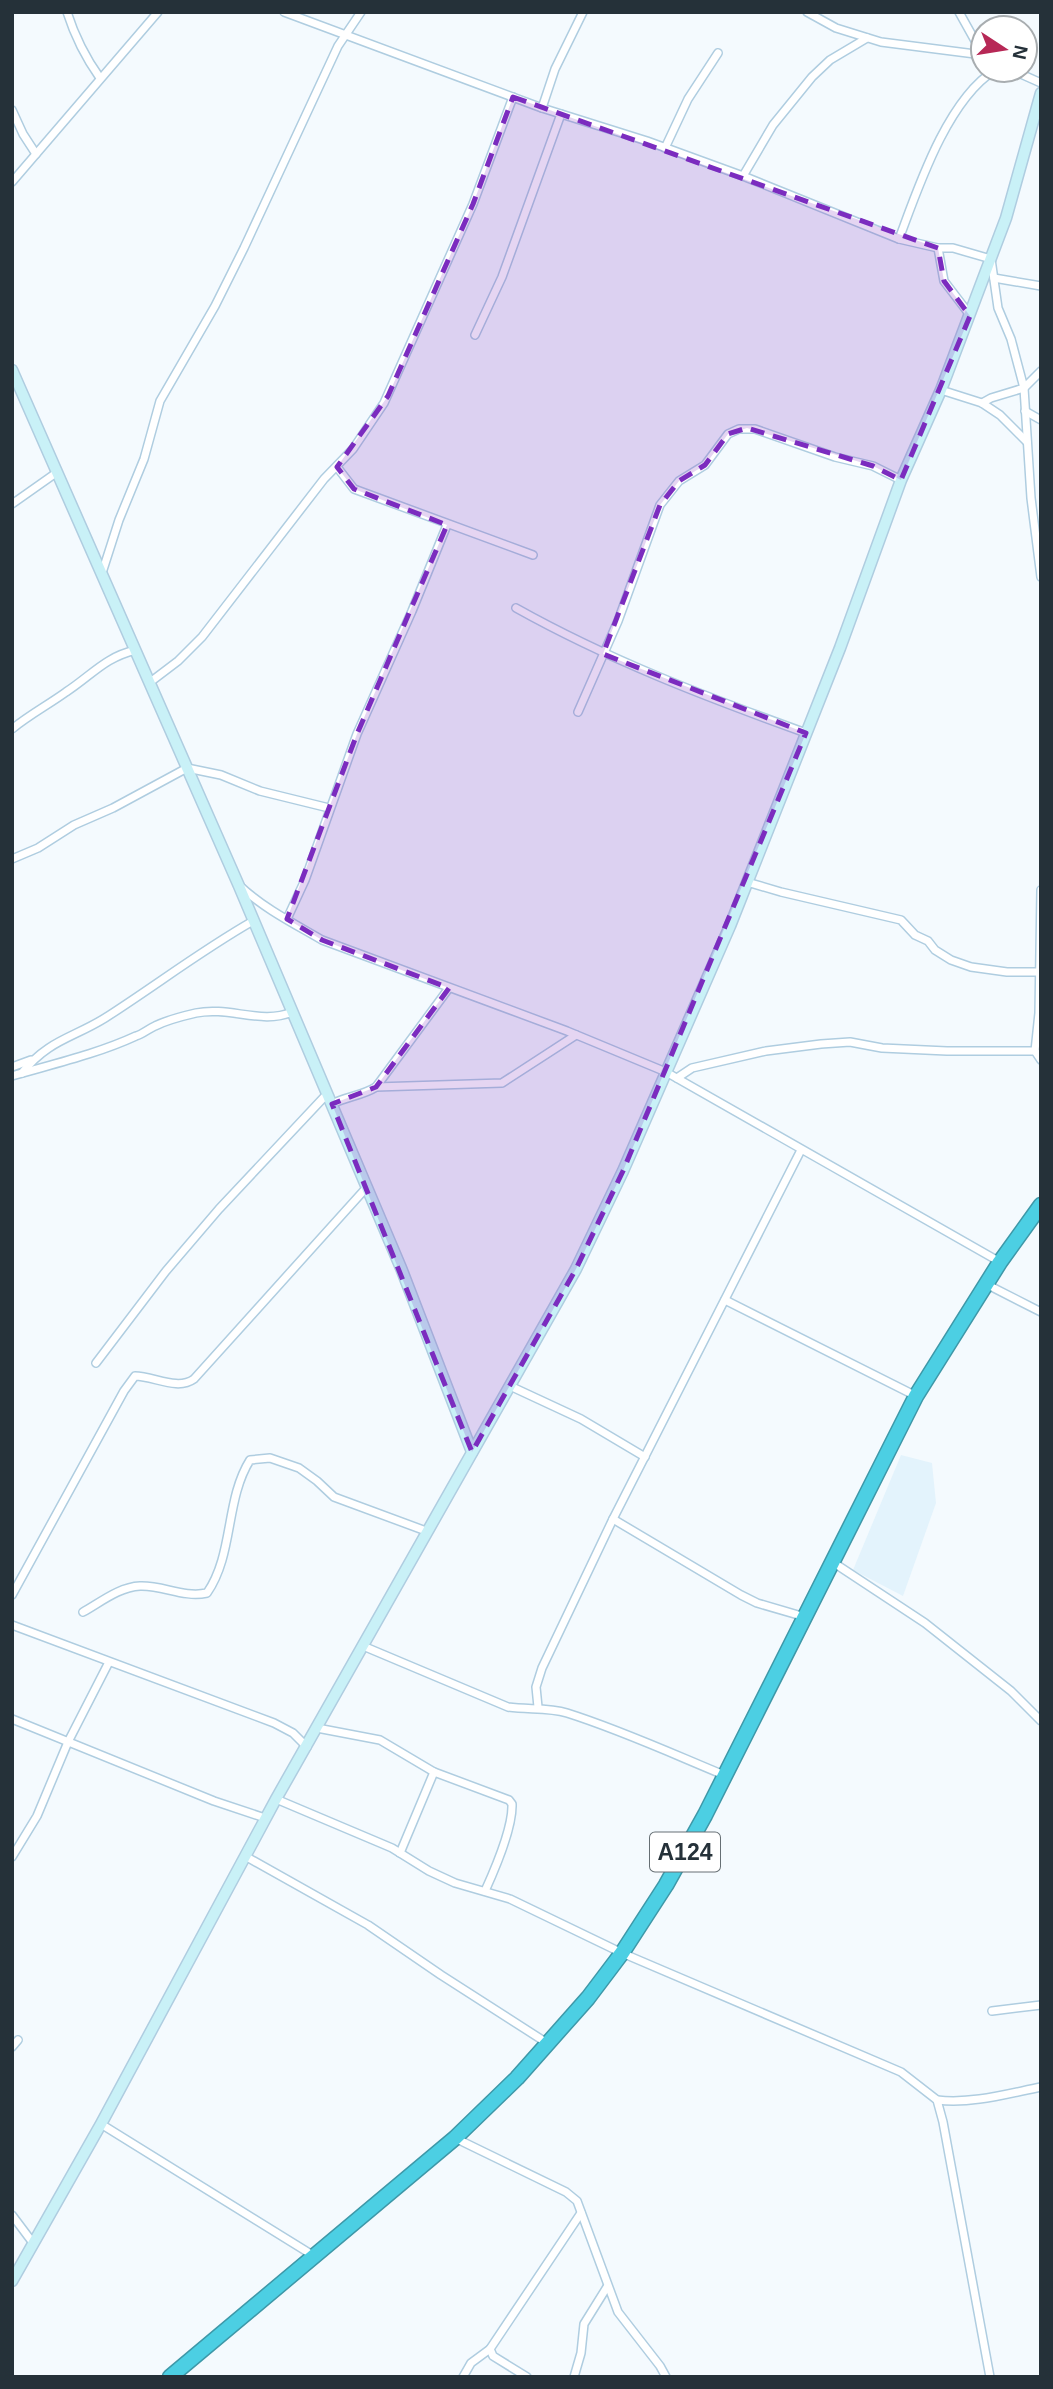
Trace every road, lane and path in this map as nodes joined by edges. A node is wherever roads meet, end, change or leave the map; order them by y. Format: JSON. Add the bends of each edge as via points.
{"nodes":[{"id":1,"x":67,"y":12,"type":"edge"},
{"id":2,"x":158,"y":12,"type":"edge"},
{"id":3,"x":284,"y":12,"type":"edge"},
{"id":4,"x":361,"y":12,"type":"edge"},
{"id":5,"x":583,"y":12,"type":"edge"},
{"id":6,"x":807,"y":12,"type":"edge"},
{"id":7,"x":959,"y":12,"type":"edge"},
{"id":8,"x":344,"y":35,"type":"junction"},
{"id":9,"x":867,"y":38,"type":"junction"},
{"id":10,"x":718,"y":53,"type":"dead end"},
{"id":11,"x":100,"y":78,"type":"junction"},
{"id":12,"x":981,"y":84,"type":"edge"},
{"id":13,"x":1041,"y":93,"type":"edge"},
{"id":14,"x":513,"y":97,"type":"junction"},
{"id":15,"x":542,"y":108,"type":"junction"},
{"id":16,"x":12,"y":110,"type":"edge"},
{"id":17,"x":561,"y":114,"type":"junction"},
{"id":18,"x":665,"y":148,"type":"junction"},
{"id":19,"x":36,"y":154,"type":"junction"},
{"id":20,"x":743,"y":176,"type":"junction"},
{"id":21,"x":12,"y":182,"type":"edge"},
{"id":22,"x":899,"y":239,"type":"junction"},
{"id":23,"x":938,"y":248,"type":"junction"},
{"id":24,"x":991,"y":259,"type":"junction"},
{"id":25,"x":994,"y":278,"type":"junction"},
{"id":26,"x":1041,"y":286,"type":"edge"},
{"id":27,"x":970,"y":316,"type":"junction"},
{"id":28,"x":475,"y":335,"type":"dead end"},
{"id":29,"x":12,"y":370,"type":"edge"},
{"id":30,"x":1041,"y":371,"type":"edge"},
{"id":31,"x":1024,"y":388,"type":"junction"},
{"id":32,"x":941,"y":390,"type":"junction"},
{"id":33,"x":982,"y":403,"type":"junction"},
{"id":34,"x":1025,"y":411,"type":"junction"},
{"id":35,"x":1041,"y":420,"type":"edge"},
{"id":36,"x":1027,"y":443,"type":"junction"},
{"id":37,"x":337,"y":467,"type":"junction"},
{"id":38,"x":57,"y":472,"type":"junction"},
{"id":39,"x":901,"y":480,"type":"junction"},
{"id":40,"x":12,"y":504,"type":"edge"},
{"id":41,"x":1038,"y":523,"type":"edge"},
{"id":42,"x":447,"y":525,"type":"junction"},
{"id":43,"x":533,"y":555,"type":"dead end"},
{"id":44,"x":103,"y":573,"type":"junction"},
{"id":45,"x":1041,"y":577,"type":"edge"},
{"id":46,"x":516,"y":608,"type":"dead end"},
{"id":47,"x":136,"y":650,"type":"junction"},
{"id":48,"x":603,"y":654,"type":"junction"},
{"id":49,"x":149,"y":684,"type":"junction"},
{"id":50,"x":578,"y":712,"type":"dead end"},
{"id":51,"x":12,"y":729,"type":"edge"},
{"id":52,"x":806,"y":733,"type":"junction"},
{"id":53,"x":187,"y":768,"type":"junction"},
{"id":54,"x":329,"y":808,"type":"junction"},
{"id":55,"x":12,"y":859,"type":"edge"},
{"id":56,"x":747,"y":881,"type":"junction"},
{"id":57,"x":239,"y":886,"type":"junction"},
{"id":58,"x":1041,"y":890,"type":"edge"},
{"id":59,"x":287,"y":919,"type":"junction"},
{"id":60,"x":253,"y":921,"type":"junction"},
{"id":61,"x":1038,"y":972,"type":"junction"},
{"id":62,"x":449,"y":988,"type":"junction"},
{"id":63,"x":292,"y":1012,"type":"junction"},
{"id":64,"x":576,"y":1035,"type":"junction"},
{"id":65,"x":1035,"y":1051,"type":"junction"},
{"id":66,"x":32,"y":1060,"type":"junction"},
{"id":67,"x":1041,"y":1060,"type":"edge"},
{"id":68,"x":12,"y":1067,"type":"edge"},
{"id":69,"x":22,"y":1074,"type":"junction"},
{"id":70,"x":672,"y":1075,"type":"junction"},
{"id":71,"x":12,"y":1076,"type":"edge"},
{"id":72,"x":376,"y":1087,"type":"junction"},
{"id":73,"x":329,"y":1099,"type":"junction"},
{"id":74,"x":801,"y":1150,"type":"junction"},
{"id":75,"x":367,"y":1187,"type":"junction"},
{"id":76,"x":1041,"y":1205,"type":"edge"},
{"id":77,"x":1000,"y":1262,"type":"junction"},
{"id":78,"x":986,"y":1284,"type":"junction"},
{"id":79,"x":724,"y":1300,"type":"junction"},
{"id":80,"x":1041,"y":1312,"type":"edge"},
{"id":81,"x":96,"y":1363,"type":"dead end"},
{"id":82,"x":510,"y":1386,"type":"junction"},
{"id":83,"x":916,"y":1396,"type":"junction"},
{"id":84,"x":472,"y":1452,"type":"junction"},
{"id":85,"x":645,"y":1457,"type":"junction"},
{"id":86,"x":613,"y":1520,"type":"junction"},
{"id":87,"x":426,"y":1531,"type":"junction"},
{"id":88,"x":834,"y":1563,"type":"junction"},
{"id":89,"x":12,"y":1595,"type":"edge"},
{"id":90,"x":83,"y":1612,"type":"dead end"},
{"id":91,"x":806,"y":1617,"type":"junction"},
{"id":92,"x":12,"y":1625,"type":"edge"},
{"id":93,"x":363,"y":1646,"type":"junction"},
{"id":94,"x":109,"y":1662,"type":"junction"},
{"id":95,"x":538,"y":1707,"type":"junction"},
{"id":96,"x":12,"y":1719,"type":"edge"},
{"id":97,"x":1041,"y":1721,"type":"edge"},
{"id":98,"x":317,"y":1728,"type":"junction"},
{"id":99,"x":68,"y":1742,"type":"junction"},
{"id":100,"x":307,"y":1746,"type":"junction"},
{"id":101,"x":434,"y":1772,"type":"junction"},
{"id":102,"x":724,"y":1775,"type":"junction"},
{"id":103,"x":276,"y":1799,"type":"junction"},
{"id":104,"x":265,"y":1818,"type":"junction"},
{"id":105,"x":400,"y":1853,"type":"junction"},
{"id":106,"x":245,"y":1856,"type":"junction"},
{"id":107,"x":12,"y":1857,"type":"edge"},
{"id":108,"x":485,"y":1891,"type":"junction"},
{"id":109,"x":622,"y":1952,"type":"junction"},
{"id":110,"x":1041,"y":2005,"type":"edge"},
{"id":111,"x":992,"y":2011,"type":"dead end"},
{"id":112,"x":18,"y":2040,"type":"dead end"},
{"id":113,"x":548,"y":2043,"type":"junction"},
{"id":114,"x":12,"y":2047,"type":"edge"},
{"id":115,"x":1041,"y":2087,"type":"edge"},
{"id":116,"x":937,"y":2100,"type":"junction"},
{"id":117,"x":101,"y":2124,"type":"junction"},
{"id":118,"x":455,"y":2138,"type":"junction"},
{"id":119,"x":581,"y":2213,"type":"junction"},
{"id":120,"x":12,"y":2216,"type":"edge"},
{"id":121,"x":33,"y":2243,"type":"junction"},
{"id":122,"x":314,"y":2256,"type":"junction"},
{"id":123,"x":12,"y":2281,"type":"edge"},
{"id":124,"x":607,"y":2287,"type":"junction"},
{"id":125,"x":490,"y":2349,"type":"junction"},
{"id":126,"x":170,"y":2377,"type":"edge"},
{"id":127,"x":463,"y":2377,"type":"edge"},
{"id":128,"x":527,"y":2377,"type":"edge"},
{"id":129,"x":574,"y":2377,"type":"edge"},
{"id":130,"x":666,"y":2377,"type":"edge"},
{"id":131,"x":990,"y":2377,"type":"edge"}],
"edges":[{"from":1,"to":11,"type":"street","via":[[73,33]]},
{"from":2,"to":11,"type":"street"},
{"from":3,"to":8,"type":"street"},
{"from":4,"to":8,"type":"street"},
{"from":5,"to":15,"type":"street"},
{"from":6,"to":9,"type":"street"},
{"from":7,"to":9,"type":"street","via":[[983,55]]},
{"from":8,"to":14,"type":"street"},
{"from":8,"to":44,"type":"street","via":[[215,306],[160,401]]},
{"from":9,"to":20,"type":"street","via":[[812,77],[773,125]]},
{"from":10,"to":18,"type":"street","via":[[682,108]]},
{"from":11,"to":19,"type":"street"},
{"from":12,"to":22,"type":"street","via":[[960,105],[944,132]]},
{"from":13,"to":24,"type":"main road"},
{"from":14,"to":15,"type":"street"},
{"from":14,"to":37,"type":"street","via":[[473,204],[388,396]]},
{"from":15,"to":17,"type":"street"},
{"from":16,"to":19,"type":"street"},
{"from":17,"to":18,"type":"street"},
{"from":17,"to":28,"type":"street","via":[[502,277]]},
{"from":18,"to":20,"type":"street"},
{"from":19,"to":21,"type":"street"},
{"from":20,"to":22,"type":"street"},
{"from":22,"to":23,"type":"street"},
{"from":23,"to":24,"type":"street"},
{"from":23,"to":27,"type":"street","via":[[944,281]]},
{"from":24,"to":25,"type":"street"},
{"from":24,"to":27,"type":"main road"},
{"from":25,"to":26,"type":"street"},
{"from":25,"to":31,"type":"street","via":[[998,308]]},
{"from":27,"to":32,"type":"main road"},
{"from":29,"to":38,"type":"main road"},
{"from":30,"to":31,"type":"street"},
{"from":31,"to":33,"type":"street"},
{"from":31,"to":34,"type":"street"},
{"from":32,"to":33,"type":"street"},
{"from":32,"to":39,"type":"main road"},
{"from":33,"to":36,"type":"street"},
{"from":34,"to":35,"type":"street"},
{"from":34,"to":36,"type":"street"},
{"from":36,"to":41,"type":"street"},
{"from":37,"to":42,"type":"street","via":[[354,488]]},
{"from":37,"to":49,"type":"street","via":[[202,636]]},
{"from":38,"to":40,"type":"street"},
{"from":38,"to":44,"type":"main road"},
{"from":39,"to":48,"type":"street","via":[[873,466],[755,429],[728,434],[705,465],[679,481],[660,505]]},
{"from":39,"to":52,"type":"main road"},
{"from":41,"to":45,"type":"street"},
{"from":42,"to":43,"type":"street"},
{"from":42,"to":54,"type":"street"},
{"from":44,"to":47,"type":"main road"},
{"from":46,"to":48,"type":"street"},
{"from":47,"to":49,"type":"main road"},
{"from":47,"to":51,"type":"street","via":[[104,662]]},
{"from":48,"to":50,"type":"street"},
{"from":48,"to":52,"type":"street","via":[[696,694]]},
{"from":49,"to":53,"type":"main road"},
{"from":52,"to":56,"type":"main road"},
{"from":53,"to":54,"type":"street"},
{"from":53,"to":55,"type":"street"},
{"from":53,"to":57,"type":"main road"},
{"from":54,"to":59,"type":"street"},
{"from":56,"to":61,"type":"street","via":[[901,920],[939,953],[971,967]]},
{"from":56,"to":70,"type":"main road"},
{"from":57,"to":59,"type":"street"},
{"from":57,"to":60,"type":"main road"},
{"from":58,"to":61,"type":"street"},
{"from":59,"to":62,"type":"street","via":[[322,940]]},
{"from":60,"to":63,"type":"main road"},
{"from":60,"to":66,"type":"street"},
{"from":61,"to":65,"type":"street"},
{"from":62,"to":64,"type":"street"},
{"from":62,"to":72,"type":"street"},
{"from":63,"to":69,"type":"street","via":[[268,1018],[221,1010],[200,1012]]},
{"from":63,"to":73,"type":"main road"},
{"from":64,"to":70,"type":"street"},
{"from":64,"to":72,"type":"street","via":[[502,1083]]},
{"from":65,"to":67,"type":"street"},
{"from":65,"to":70,"type":"street","via":[[882,1048],[850,1042],[766,1051]]},
{"from":66,"to":68,"type":"street"},
{"from":66,"to":69,"type":"street"},
{"from":69,"to":71,"type":"street"},
{"from":70,"to":74,"type":"street"},
{"from":70,"to":82,"type":"main road","via":[[576,1269]]},
{"from":72,"to":73,"type":"street","via":[[363,1095]]},
{"from":73,"to":75,"type":"main road"},
{"from":73,"to":81,"type":"street","via":[[219,1209]]},
{"from":74,"to":77,"type":"street"},
{"from":74,"to":79,"type":"street"},
{"from":75,"to":84,"type":"main road"},
{"from":75,"to":89,"type":"street","via":[[194,1379],[180,1385],[135,1376]]},
{"from":76,"to":77,"type":"highway","number":"A124"},
{"from":77,"to":78,"type":"highway","number":"A124"},
{"from":78,"to":80,"type":"street"},
{"from":78,"to":83,"type":"highway","number":"A124"},
{"from":79,"to":83,"type":"street"},
{"from":79,"to":85,"type":"street"},
{"from":82,"to":84,"type":"main road"},
{"from":82,"to":85,"type":"street","via":[[581,1419]]},
{"from":83,"to":88,"type":"highway","number":"A124"},
{"from":84,"to":87,"type":"main road"},
{"from":85,"to":86,"type":"street"},
{"from":86,"to":91,"type":"street","via":[[741,1595]]},
{"from":86,"to":95,"type":"street","via":[[542,1668],[536,1687]]},
{"from":87,"to":90,"type":"street","via":[[334,1497],[299,1468],[270,1458],[250,1460],[240,1476],[215,1581],[206,1593],[193,1596],[140,1586],[121,1589]]},
{"from":87,"to":93,"type":"main road"},
{"from":88,"to":91,"type":"highway","number":"A124"},
{"from":88,"to":97,"type":"street","via":[[925,1623],[1012,1691]]},
{"from":91,"to":102,"type":"highway","number":"A124"},
{"from":92,"to":94,"type":"street"},
{"from":93,"to":95,"type":"street","via":[[508,1707]]},
{"from":93,"to":98,"type":"main road"},
{"from":94,"to":99,"type":"street"},
{"from":94,"to":100,"type":"street","via":[[274,1723]]},
{"from":95,"to":102,"type":"street","via":[[566,1713]]},
{"from":96,"to":99,"type":"street"},
{"from":98,"to":100,"type":"main road"},
{"from":98,"to":101,"type":"street","via":[[380,1740]]},
{"from":99,"to":104,"type":"street"},
{"from":99,"to":107,"type":"street","via":[[37,1816]]},
{"from":100,"to":103,"type":"main road"},
{"from":101,"to":105,"type":"street"},
{"from":101,"to":108,"type":"street","via":[[512,1804],[500,1856]]},
{"from":102,"to":109,"type":"highway","number":"A124","via":[[666,1885]]},
{"from":103,"to":104,"type":"main road"},
{"from":103,"to":105,"type":"street"},
{"from":104,"to":106,"type":"main road"},
{"from":105,"to":108,"type":"street","via":[[455,1883]]},
{"from":106,"to":113,"type":"street","via":[[368,1925]]},
{"from":106,"to":117,"type":"main road"},
{"from":108,"to":109,"type":"street"},
{"from":109,"to":113,"type":"highway","number":"A124"},
{"from":109,"to":116,"type":"street","via":[[901,2072]]},
{"from":110,"to":111,"type":"street"},
{"from":112,"to":114,"type":"street"},
{"from":113,"to":118,"type":"highway","number":"A124"},
{"from":115,"to":116,"type":"street","via":[[957,2102]]},
{"from":116,"to":131,"type":"street"},
{"from":117,"to":121,"type":"main road"},
{"from":117,"to":122,"type":"street"},
{"from":118,"to":119,"type":"street","via":[[566,2192],[577,2201]]},
{"from":118,"to":122,"type":"highway","number":"A124"},
{"from":119,"to":124,"type":"street"},
{"from":119,"to":125,"type":"street"},
{"from":120,"to":121,"type":"street"},
{"from":121,"to":123,"type":"main road"},
{"from":122,"to":126,"type":"highway","number":"A124"},
{"from":124,"to":129,"type":"street","via":[[584,2323]]},
{"from":124,"to":130,"type":"street","via":[[618,2312]]},
{"from":125,"to":127,"type":"street","via":[[471,2363]]},
{"from":125,"to":128,"type":"street","via":[[493,2356]]}]}
